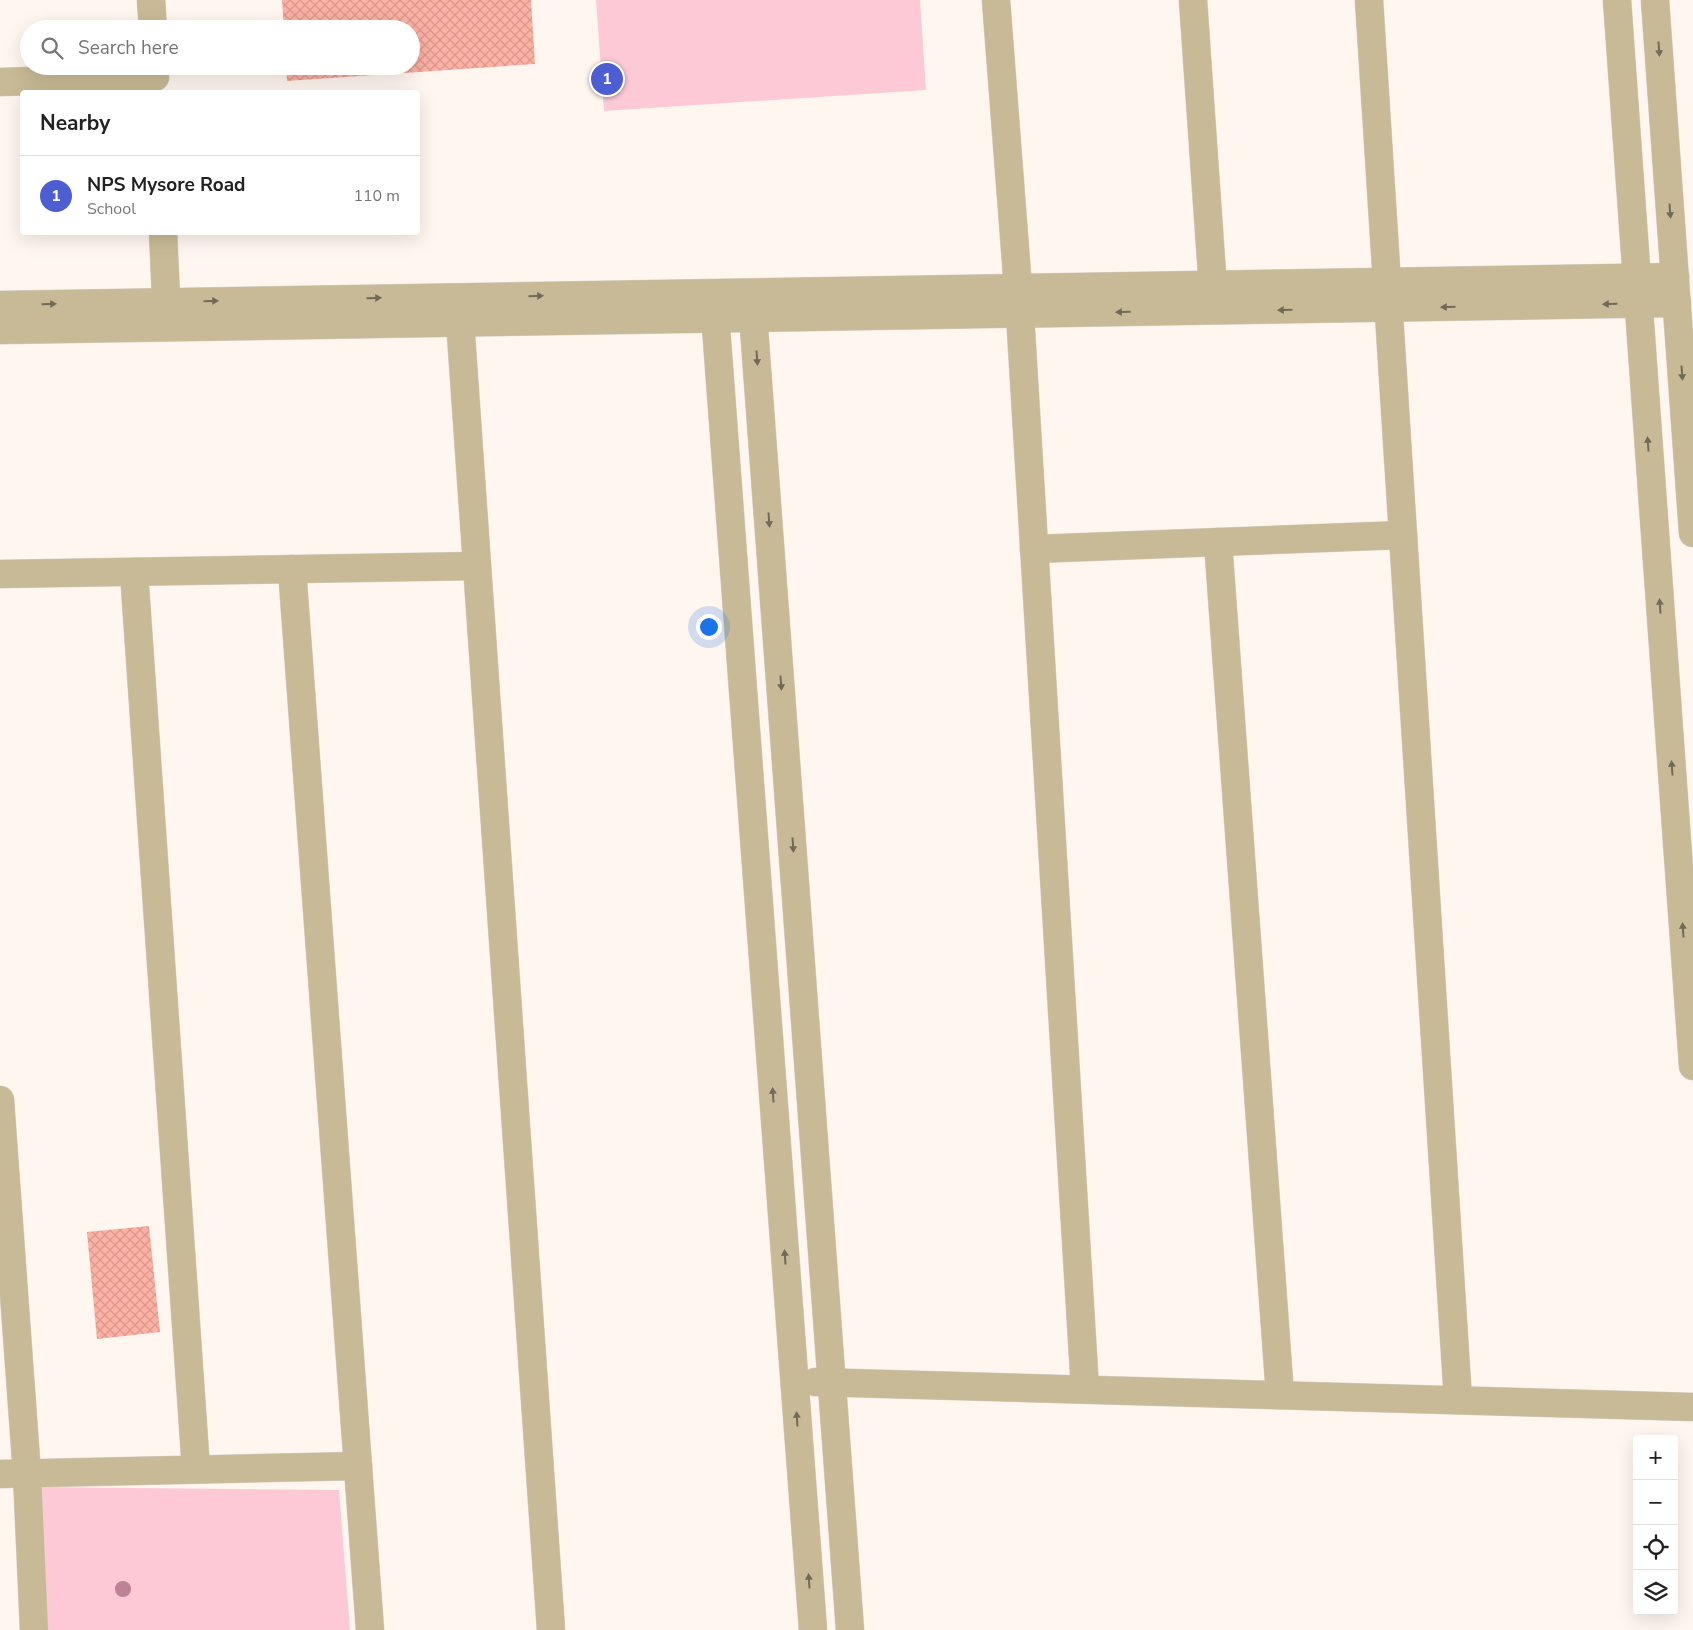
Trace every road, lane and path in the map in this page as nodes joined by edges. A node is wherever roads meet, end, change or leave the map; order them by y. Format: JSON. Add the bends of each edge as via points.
{"nodes":[{"id":1,"x":151,"y":0,"type":"edge"},
{"id":2,"x":996,"y":0,"type":"edge"},
{"id":3,"x":1193,"y":0,"type":"edge"},
{"id":4,"x":1369,"y":0,"type":"edge"},
{"id":5,"x":1617,"y":0,"type":"edge"},
{"id":6,"x":1655,"y":0,"type":"edge"},
{"id":7,"x":152,"y":20,"type":"edge"},
{"id":8,"x":155,"y":79,"type":"edge"},
{"id":9,"x":0,"y":82,"type":"edge"},
{"id":10,"x":163,"y":235,"type":"edge"},
{"id":11,"x":1676,"y":290,"type":"junction"},
{"id":12,"x":1637,"y":291,"type":"junction"},
{"id":13,"x":1388,"y":295,"type":"junction"},
{"id":14,"x":1213,"y":298,"type":"junction"},
{"id":15,"x":1020,"y":301,"type":"junction"},
{"id":16,"x":0,"y":305,"type":"edge"},
{"id":17,"x":753,"y":305,"type":"junction"},
{"id":18,"x":714,"y":306,"type":"junction"},
{"id":19,"x":459,"y":310,"type":"junction"},
{"id":20,"x":167,"y":315,"type":"junction"},
{"id":21,"x":0,"y":330,"type":"edge"},
{"id":22,"x":1693,"y":533,"type":"edge"},
{"id":23,"x":1403,"y":535,"type":"junction"},
{"id":24,"x":1218,"y":542,"type":"junction"},
{"id":25,"x":1034,"y":549,"type":"junction"},
{"id":26,"x":476,"y":566,"type":"junction"},
{"id":27,"x":292,"y":569,"type":"junction"},
{"id":28,"x":134,"y":572,"type":"junction"},
{"id":29,"x":0,"y":574,"type":"edge"},
{"id":30,"x":1684,"y":809,"type":"edge"},
{"id":31,"x":1693,"y":1066,"type":"edge"},
{"id":32,"x":0,"y":1100,"type":"edge"},
{"id":33,"x":794,"y":1381,"type":"junction"},
{"id":34,"x":832,"y":1382,"type":"junction"},
{"id":35,"x":1085,"y":1389,"type":"junction"},
{"id":36,"x":1280,"y":1395,"type":"junction"},
{"id":37,"x":1458,"y":1400,"type":"junction"},
{"id":38,"x":1693,"y":1407,"type":"edge"},
{"id":39,"x":358,"y":1466,"type":"junction"},
{"id":40,"x":196,"y":1469,"type":"junction"},
{"id":41,"x":0,"y":1474,"type":"edge"},
{"id":42,"x":27,"y":1474,"type":"junction"},
{"id":43,"x":34,"y":1630,"type":"edge"},
{"id":44,"x":370,"y":1630,"type":"edge"},
{"id":45,"x":551,"y":1630,"type":"edge"},
{"id":46,"x":813,"y":1630,"type":"edge"},
{"id":47,"x":850,"y":1630,"type":"edge"}],
"edges":[{"from":1,"to":7,"type":"street"},
{"from":2,"to":15,"type":"street"},
{"from":3,"to":14,"type":"street"},
{"from":4,"to":13,"type":"street"},
{"from":5,"to":12,"type":"street"},
{"from":6,"to":11,"type":"street","one_way":true},
{"from":8,"to":9,"type":"street"},
{"from":10,"to":20,"type":"street"},
{"from":11,"to":12,"type":"street"},
{"from":11,"to":22,"type":"street","one_way":true},
{"from":12,"to":13,"type":"street"},
{"from":30,"to":12,"type":"street","one_way":true},
{"from":13,"to":14,"type":"street"},
{"from":13,"to":23,"type":"street"},
{"from":14,"to":15,"type":"street"},
{"from":15,"to":17,"type":"street"},
{"from":15,"to":25,"type":"street"},
{"from":16,"to":20,"type":"street","one_way":true},
{"from":17,"to":18,"type":"street"},
{"from":17,"to":34,"type":"street","one_way":true},
{"from":18,"to":19,"type":"street"},
{"from":33,"to":18,"type":"street","one_way":true},
{"from":19,"to":20,"type":"street"},
{"from":19,"to":26,"type":"street"},
{"from":20,"to":21,"type":"street"},
{"from":23,"to":24,"type":"street"},
{"from":23,"to":37,"type":"street"},
{"from":24,"to":25,"type":"street"},
{"from":24,"to":36,"type":"street"},
{"from":25,"to":35,"type":"street"},
{"from":26,"to":27,"type":"street"},
{"from":26,"to":45,"type":"street"},
{"from":27,"to":28,"type":"street"},
{"from":27,"to":39,"type":"street"},
{"from":28,"to":29,"type":"street"},
{"from":28,"to":40,"type":"street"},
{"from":31,"to":30,"type":"street","one_way":true},
{"from":32,"to":42,"type":"street"},
{"from":33,"to":34,"type":"street"},
{"from":46,"to":33,"type":"street","one_way":true},
{"from":34,"to":35,"type":"street"},
{"from":34,"to":47,"type":"street"},
{"from":35,"to":36,"type":"street"},
{"from":36,"to":37,"type":"street"},
{"from":37,"to":38,"type":"street"},
{"from":39,"to":40,"type":"street"},
{"from":39,"to":44,"type":"street"},
{"from":40,"to":42,"type":"street"},
{"from":41,"to":42,"type":"street"},
{"from":42,"to":43,"type":"street"}]}
